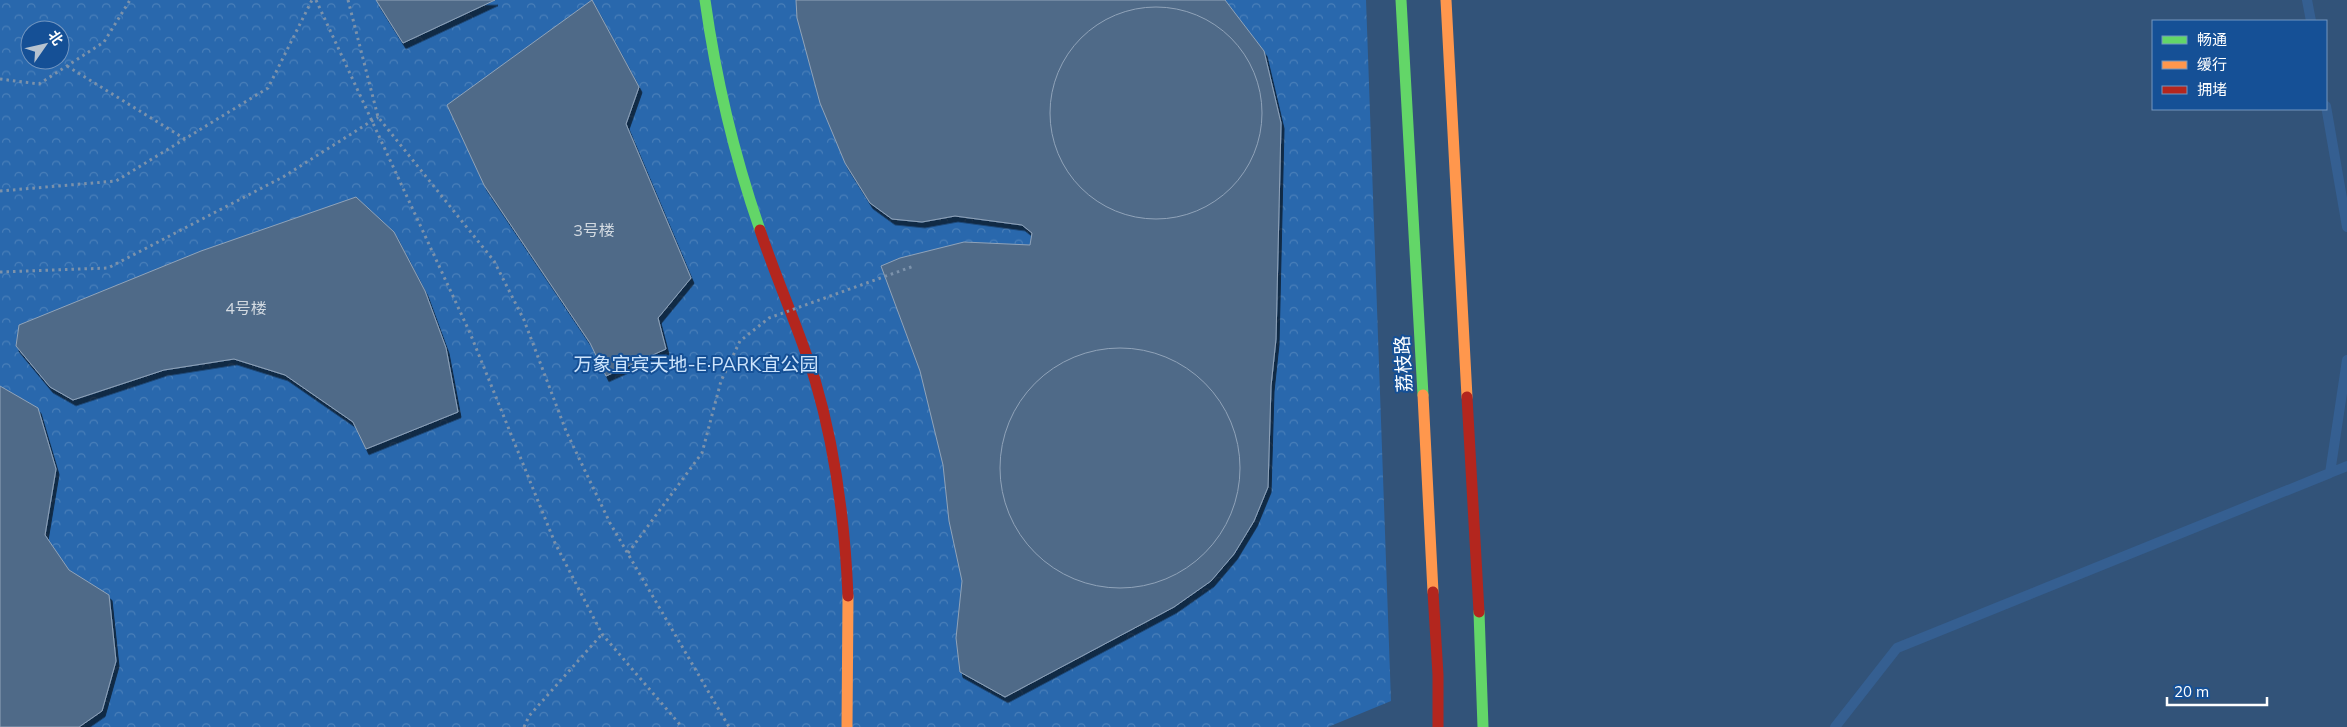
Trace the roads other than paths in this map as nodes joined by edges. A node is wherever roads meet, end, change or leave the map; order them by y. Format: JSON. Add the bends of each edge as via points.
{"nodes":[{"id":1,"x":705,"y":0,"type":"edge"},
{"id":2,"x":1402,"y":0,"type":"edge"},
{"id":3,"x":1446,"y":0,"type":"edge"},
{"id":4,"x":847,"y":727,"type":"edge"},
{"id":5,"x":1438,"y":727,"type":"edge"},
{"id":6,"x":1483,"y":727,"type":"edge"}],
"edges":[{"from":1,"to":4,"type":"street","via":[[711,45],[736,156],[820,397],[838,477],[847,570]]},
{"from":2,"to":5,"type":"street","name":"荔枝路","via":[[1438,675]]},
{"from":3,"to":6,"type":"street"}]}
